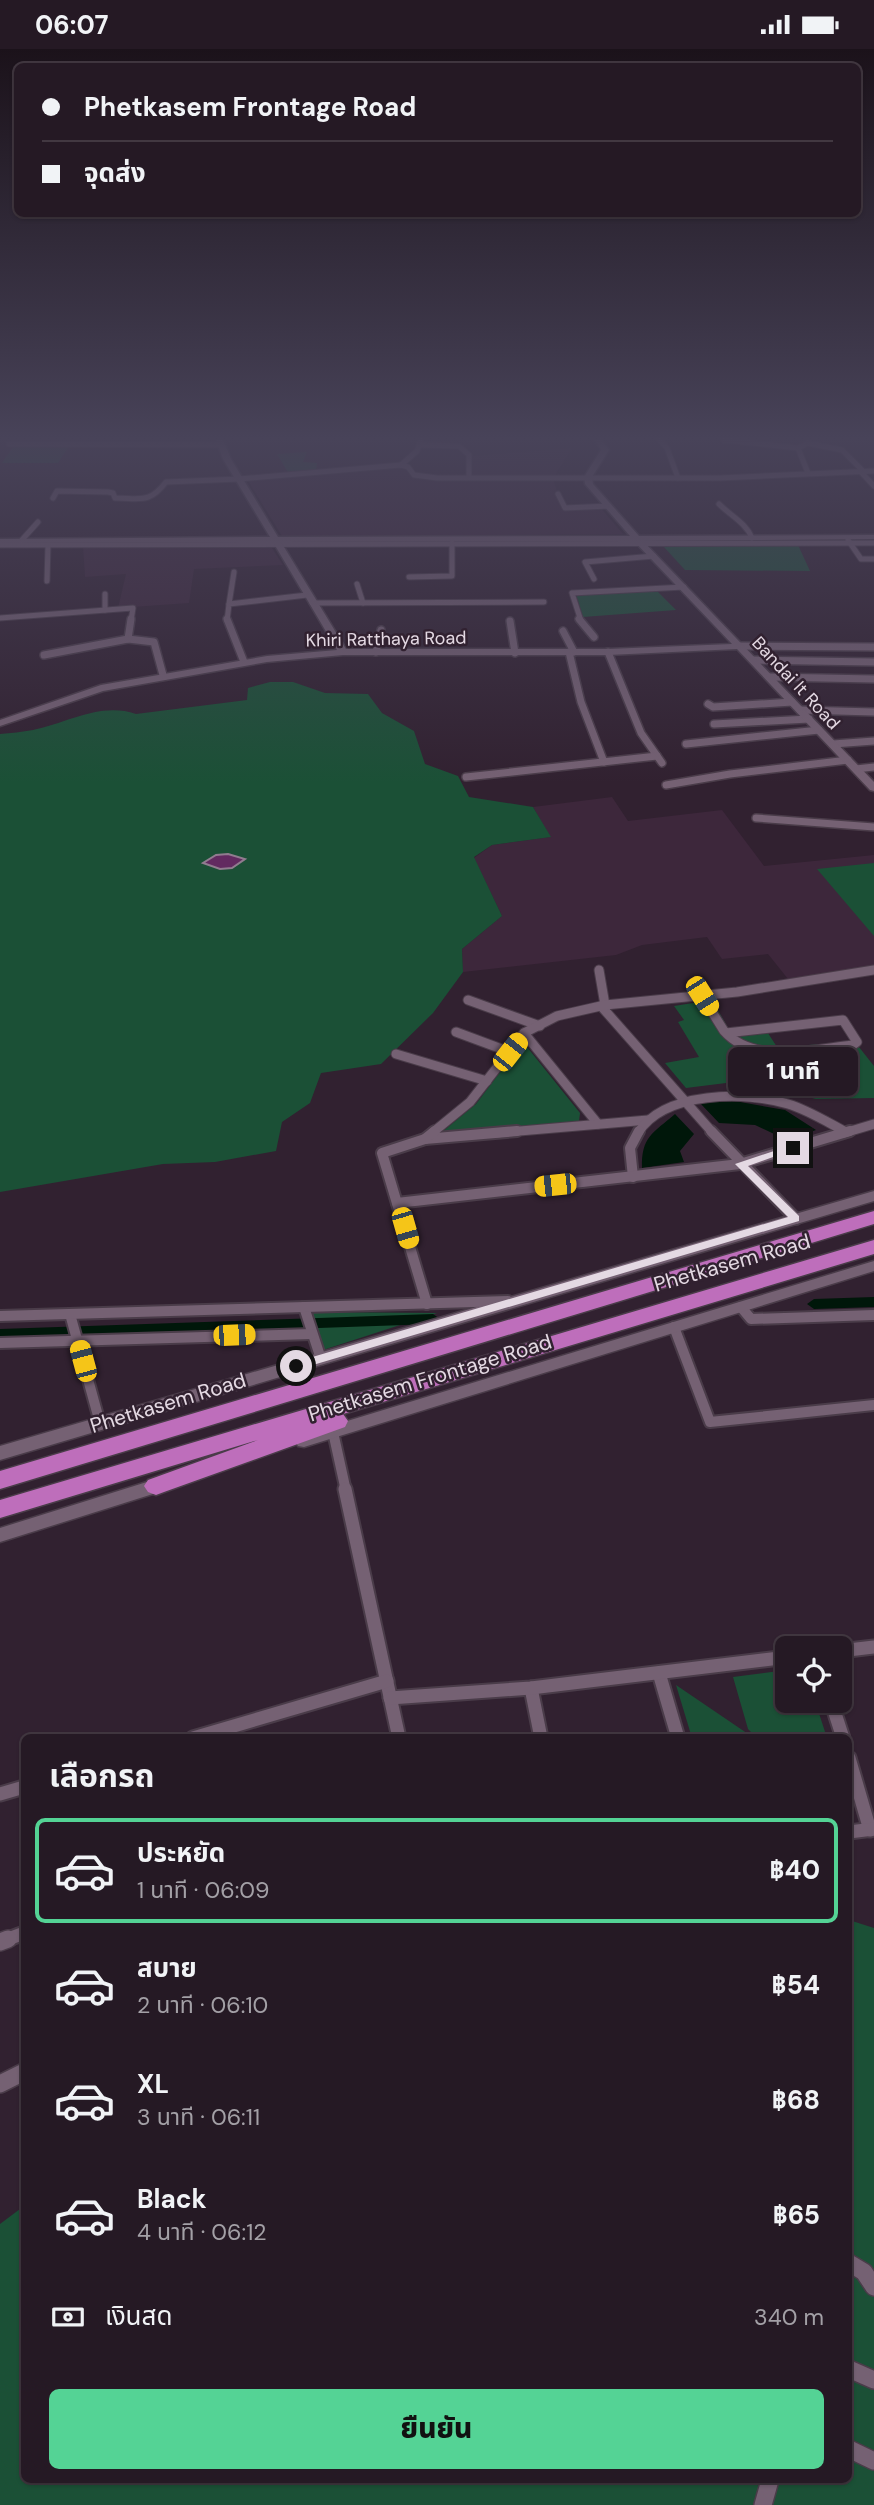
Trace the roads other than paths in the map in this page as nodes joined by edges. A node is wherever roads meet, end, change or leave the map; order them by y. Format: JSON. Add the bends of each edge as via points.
{"nodes":[{"id":1,"x":48,"y":555,"type":"edge"},
{"id":2,"x":284,"y":555,"type":"edge"},
{"id":3,"x":452,"y":555,"type":"edge"},
{"id":4,"x":858,"y":555,"type":"edge"},
{"id":5,"x":654,"y":556,"type":"joint"},
{"id":6,"x":874,"y":559,"type":"edge"},
{"id":7,"x":234,"y":572,"type":"dead end"},
{"id":8,"x":409,"y":577,"type":"dead end"},
{"id":9,"x":594,"y":579,"type":"dead end"},
{"id":10,"x":47,"y":581,"type":"dead end"},
{"id":11,"x":356,"y":584,"type":"dead end"},
{"id":12,"x":684,"y":587,"type":"junction"},
{"id":13,"x":105,"y":594,"type":"dead end"},
{"id":14,"x":310,"y":599,"type":"junction"},
{"id":15,"x":544,"y":602,"type":"dead end"},
{"id":16,"x":363,"y":603,"type":"junction"},
{"id":17,"x":229,"y":604,"type":"junction"},
{"id":18,"x":105,"y":610,"type":"junction"},
{"id":19,"x":0,"y":618,"type":"edge"},
{"id":20,"x":509,"y":621,"type":"dead end"},
{"id":21,"x":381,"y":630,"type":"dead end"},
{"id":22,"x":563,"y":631,"type":"dead end"},
{"id":23,"x":594,"y":637,"type":"dead end"},
{"id":24,"x":128,"y":639,"type":"junction"},
{"id":25,"x":740,"y":646,"type":"junction"},
{"id":26,"x":874,"y":647,"type":"edge"},
{"id":27,"x":342,"y":652,"type":"junction"},
{"id":28,"x":376,"y":652,"type":"junction"},
{"id":29,"x":572,"y":652,"type":"junction"},
{"id":30,"x":608,"y":652,"type":"junction"},
{"id":31,"x":515,"y":653,"type":"junction"},
{"id":32,"x":44,"y":655,"type":"dead end"},
{"id":33,"x":753,"y":660,"type":"junction"},
{"id":34,"x":874,"y":661,"type":"edge"},
{"id":35,"x":244,"y":662,"type":"junction"},
{"id":36,"x":163,"y":675,"type":"junction"},
{"id":37,"x":769,"y":677,"type":"junction"},
{"id":38,"x":874,"y":679,"type":"edge"},
{"id":39,"x":792,"y":702,"type":"junction"},
{"id":40,"x":708,"y":704,"type":"dead end"},
{"id":41,"x":800,"y":710,"type":"junction"},
{"id":42,"x":874,"y":712,"type":"edge"},
{"id":43,"x":809,"y":719,"type":"junction"},
{"id":44,"x":0,"y":723,"type":"edge"},
{"id":45,"x":714,"y":724,"type":"dead end"},
{"id":46,"x":819,"y":730,"type":"junction"},
{"id":47,"x":874,"y":741,"type":"edge"},
{"id":48,"x":686,"y":744,"type":"dead end"},
{"id":49,"x":833,"y":744,"type":"junction"},
{"id":50,"x":657,"y":755,"type":"junction"},
{"id":51,"x":848,"y":761,"type":"junction"},
{"id":52,"x":604,"y":762,"type":"junction"},
{"id":53,"x":662,"y":763,"type":"dead end"},
{"id":54,"x":874,"y":767,"type":"edge"},
{"id":55,"x":856,"y":769,"type":"junction"},
{"id":56,"x":466,"y":777,"type":"dead end"},
{"id":57,"x":666,"y":785,"type":"dead end"},
{"id":58,"x":874,"y":789,"type":"edge"},
{"id":59,"x":756,"y":818,"type":"dead end"},
{"id":60,"x":874,"y":827,"type":"edge"},
{"id":61,"x":599,"y":970,"type":"dead end"},
{"id":62,"x":874,"y":970,"type":"edge"},
{"id":63,"x":702,"y":996,"type":"junction"},
{"id":64,"x":468,"y":1000,"type":"dead end"},
{"id":65,"x":603,"y":1006,"type":"junction"},
{"id":66,"x":540,"y":1026,"type":"junction"},
{"id":67,"x":456,"y":1032,"type":"dead end"},
{"id":68,"x":524,"y":1033,"type":"junction"},
{"id":69,"x":726,"y":1034,"type":"junction"},
{"id":70,"x":510,"y":1052,"type":"junction"},
{"id":71,"x":396,"y":1054,"type":"dead end"},
{"id":72,"x":487,"y":1081,"type":"junction"},
{"id":73,"x":685,"y":1101,"type":"junction"},
{"id":74,"x":648,"y":1120,"type":"junction"},
{"id":75,"x":874,"y":1123,"type":"edge"},
{"id":76,"x":598,"y":1124,"type":"junction"},
{"id":77,"x":846,"y":1132,"type":"junction"},
{"id":78,"x":425,"y":1139,"type":"junction"},
{"id":79,"x":740,"y":1164,"type":"junction"},
{"id":80,"x":634,"y":1177,"type":"junction"},
{"id":81,"x":874,"y":1196,"type":"edge"},
{"id":82,"x":397,"y":1203,"type":"junction"},
{"id":83,"x":874,"y":1217,"type":"edge"},
{"id":84,"x":796,"y":1219,"type":"junction"},
{"id":85,"x":874,"y":1247,"type":"edge"},
{"id":86,"x":874,"y":1266,"type":"edge"},
{"id":87,"x":515,"y":1301,"type":"junction"},
{"id":88,"x":427,"y":1304,"type":"junction"},
{"id":89,"x":741,"y":1307,"type":"junction"},
{"id":90,"x":304,"y":1310,"type":"junction"},
{"id":91,"x":70,"y":1314,"type":"junction"},
{"id":92,"x":874,"y":1315,"type":"edge"},
{"id":93,"x":0,"y":1316,"type":"edge"},
{"id":94,"x":674,"y":1327,"type":"junction"},
{"id":95,"x":311,"y":1331,"type":"junction"},
{"id":96,"x":582,"y":1332,"type":"junction"},
{"id":97,"x":78,"y":1341,"type":"junction"},
{"id":98,"x":0,"y":1343,"type":"edge"},
{"id":99,"x":321,"y":1359,"type":"junction"},
{"id":100,"x":874,"y":1405,"type":"edge"},
{"id":101,"x":100,"y":1423,"type":"junction"},
{"id":102,"x":333,"y":1432,"type":"junction"},
{"id":103,"x":0,"y":1453,"type":"edge"},
{"id":104,"x":0,"y":1479,"type":"edge"},
{"id":105,"x":156,"y":1486,"type":"junction"},
{"id":106,"x":0,"y":1509,"type":"edge"},
{"id":107,"x":0,"y":1535,"type":"edge"},
{"id":108,"x":874,"y":1647,"type":"edge"},
{"id":109,"x":852,"y":1650,"type":"edge"},
{"id":110,"x":775,"y":1659,"type":"edge"},
{"id":111,"x":659,"y":1673,"type":"junction"},
{"id":112,"x":387,"y":1681,"type":"junction"},
{"id":113,"x":531,"y":1688,"type":"junction"},
{"id":114,"x":390,"y":1698,"type":"junction"},
{"id":115,"x":835,"y":1713,"type":"edge"},
{"id":116,"x":207,"y":1734,"type":"edge"},
{"id":117,"x":398,"y":1734,"type":"edge"},
{"id":118,"x":540,"y":1734,"type":"edge"},
{"id":119,"x":677,"y":1734,"type":"edge"},
{"id":120,"x":841,"y":1734,"type":"edge"},
{"id":121,"x":852,"y":1767,"type":"edge"},
{"id":122,"x":21,"y":1788,"type":"edge"},
{"id":123,"x":0,"y":1794,"type":"edge"},
{"id":124,"x":872,"y":1829,"type":"edge"},
{"id":125,"x":852,"y":1832,"type":"edge"},
{"id":126,"x":21,"y":1934,"type":"edge"},
{"id":127,"x":0,"y":1942,"type":"edge"},
{"id":128,"x":21,"y":2074,"type":"edge"},
{"id":129,"x":0,"y":2084,"type":"edge"},
{"id":130,"x":852,"y":2265,"type":"edge"},
{"id":131,"x":874,"y":2287,"type":"edge"},
{"id":132,"x":852,"y":2370,"type":"edge"},
{"id":133,"x":874,"y":2380,"type":"edge"},
{"id":134,"x":852,"y":2450,"type":"edge"},
{"id":135,"x":874,"y":2461,"type":"edge"},
{"id":136,"x":769,"y":2483,"type":"edge"},
{"id":137,"x":763,"y":2505,"type":"edge"}],
"edges":[{"from":1,"to":10,"type":"street"},
{"from":2,"to":14,"type":"main road"},
{"from":3,"to":8,"type":"street","via":[[453,575]]},
{"from":4,"to":6,"type":"street"},
{"from":5,"to":9,"type":"street","via":[[585,562]]},
{"from":5,"to":12,"type":"main road","name":"Bandai It Road"},
{"from":7,"to":17,"type":"street"},
{"from":11,"to":16,"type":"street"},
{"from":12,"to":23,"type":"street","via":[[572,593],[578,618]]},
{"from":12,"to":25,"type":"main road","name":"Bandai It Road"},
{"from":13,"to":18,"type":"street"},
{"from":14,"to":16,"type":"street"},
{"from":14,"to":17,"type":"street"},
{"from":14,"to":27,"type":"main road"},
{"from":15,"to":16,"type":"street"},
{"from":17,"to":35,"type":"street","via":[[227,622]]},
{"from":18,"to":19,"type":"street"},
{"from":18,"to":24,"type":"street","via":[[133,608]]},
{"from":20,"to":31,"type":"street"},
{"from":21,"to":28,"type":"street"},
{"from":22,"to":29,"type":"street"},
{"from":24,"to":32,"type":"street"},
{"from":24,"to":36,"type":"street","via":[[155,642]]},
{"from":25,"to":26,"type":"street"},
{"from":25,"to":30,"type":"main road","name":"Khiri Ratthaya Road"},
{"from":25,"to":33,"type":"main road","name":"Bandai It Road"},
{"from":27,"to":28,"type":"main road","name":"Khiri Ratthaya Road"},
{"from":27,"to":35,"type":"main road","name":"Khiri Ratthaya Road"},
{"from":28,"to":31,"type":"main road","name":"Khiri Ratthaya Road"},
{"from":29,"to":30,"type":"main road","name":"Khiri Ratthaya Road"},
{"from":29,"to":31,"type":"main road","name":"Khiri Ratthaya Road"},
{"from":29,"to":52,"type":"street","via":[[582,705]]},
{"from":30,"to":50,"type":"street","via":[[640,733]]},
{"from":33,"to":34,"type":"street"},
{"from":33,"to":37,"type":"main road","name":"Bandai It Road"},
{"from":35,"to":36,"type":"main road","name":"Khiri Ratthaya Road"},
{"from":36,"to":44,"type":"main road","name":"Khiri Ratthaya Road","via":[[101,688]]},
{"from":37,"to":38,"type":"street"},
{"from":37,"to":39,"type":"main road","name":"Bandai It Road"},
{"from":39,"to":40,"type":"street"},
{"from":39,"to":41,"type":"main road","name":"Bandai It Road"},
{"from":41,"to":42,"type":"street"},
{"from":41,"to":43,"type":"main road","name":"Bandai It Road"},
{"from":43,"to":45,"type":"street"},
{"from":43,"to":46,"type":"main road","name":"Bandai It Road"},
{"from":46,"to":48,"type":"street"},
{"from":46,"to":49,"type":"main road","name":"Bandai It Road"},
{"from":47,"to":49,"type":"street"},
{"from":49,"to":51,"type":"main road","name":"Bandai It Road"},
{"from":50,"to":52,"type":"street"},
{"from":50,"to":53,"type":"street"},
{"from":51,"to":55,"type":"main road","name":"Bandai It Road"},
{"from":51,"to":57,"type":"street"},
{"from":52,"to":56,"type":"street"},
{"from":54,"to":55,"type":"street"},
{"from":55,"to":58,"type":"main road","name":"Bandai It Road"},
{"from":59,"to":60,"type":"street"},
{"from":61,"to":65,"type":"street"},
{"from":62,"to":63,"type":"street"},
{"from":63,"to":65,"type":"street"},
{"from":63,"to":69,"type":"street"},
{"from":64,"to":66,"type":"street"},
{"from":65,"to":66,"type":"street","via":[[557,1016]]},
{"from":65,"to":73,"type":"street"},
{"from":66,"to":68,"type":"street"},
{"from":67,"to":70,"type":"street"},
{"from":68,"to":70,"type":"street"},
{"from":68,"to":76,"type":"street"},
{"from":69,"to":69,"type":"street","via":[[737,1044],[771,1050],[857,1042],[842,1020]]},
{"from":70,"to":72,"type":"street"},
{"from":71,"to":72,"type":"street"},
{"from":72,"to":78,"type":"street","via":[[470,1102]]},
{"from":73,"to":74,"type":"street"},
{"from":73,"to":77,"type":"street","via":[[735,1094],[785,1102]]},
{"from":73,"to":79,"type":"street"},
{"from":74,"to":76,"type":"street"},
{"from":74,"to":80,"type":"street","via":[[630,1146]]},
{"from":75,"to":77,"type":"street"},
{"from":76,"to":78,"type":"street"},
{"from":77,"to":79,"type":"street"},
{"from":78,"to":82,"type":"street","via":[[382,1153]]},
{"from":79,"to":80,"type":"street"},
{"from":79,"to":84,"type":"street"},
{"from":80,"to":82,"type":"street"},
{"from":81,"to":84,"type":"main road"},
{"from":82,"to":88,"type":"street"},
{"from":83,"to":104,"type":"highway","name":"Phetkasem Road"},
{"from":84,"to":87,"type":"main road"},
{"from":85,"to":96,"type":"highway","name":"Phetkasem Road"},
{"from":86,"to":89,"type":"main road","name":"Phetkasem Frontage Road"},
{"from":87,"to":88,"type":"street"},
{"from":87,"to":99,"type":"main road"},
{"from":88,"to":90,"type":"street"},
{"from":89,"to":92,"type":"street","via":[[751,1319]]},
{"from":89,"to":94,"type":"main road","name":"Phetkasem Frontage Road"},
{"from":90,"to":91,"type":"street"},
{"from":90,"to":95,"type":"street"},
{"from":91,"to":93,"type":"street"},
{"from":91,"to":97,"type":"street"},
{"from":94,"to":100,"type":"street","via":[[710,1422]]},
{"from":94,"to":102,"type":"main road","name":"Phetkasem Frontage Road"},
{"from":95,"to":97,"type":"street"},
{"from":95,"to":99,"type":"street"},
{"from":96,"to":105,"type":"highway"},
{"from":96,"to":106,"type":"highway","name":"Phetkasem Road"},
{"from":97,"to":98,"type":"street"},
{"from":97,"to":101,"type":"street"},
{"from":99,"to":101,"type":"main road"},
{"from":101,"to":103,"type":"main road"},
{"from":102,"to":105,"type":"main road","name":"Phetkasem Frontage Road"},
{"from":102,"to":112,"type":"street"},
{"from":105,"to":107,"type":"main road","name":"Phetkasem Frontage Road"},
{"from":108,"to":109,"type":"street"},
{"from":110,"to":111,"type":"street"},
{"from":111,"to":113,"type":"street"},
{"from":111,"to":119,"type":"street"},
{"from":112,"to":114,"type":"street"},
{"from":112,"to":116,"type":"street"},
{"from":113,"to":114,"type":"street"},
{"from":113,"to":118,"type":"street"},
{"from":114,"to":117,"type":"street"},
{"from":115,"to":120,"type":"street"},
{"from":121,"to":124,"type":"street"},
{"from":122,"to":123,"type":"street"},
{"from":124,"to":125,"type":"street"},
{"from":126,"to":127,"type":"street"},
{"from":128,"to":129,"type":"street"},
{"from":130,"to":131,"type":"street"},
{"from":132,"to":133,"type":"street"},
{"from":134,"to":135,"type":"street"},
{"from":136,"to":137,"type":"street"}]}
